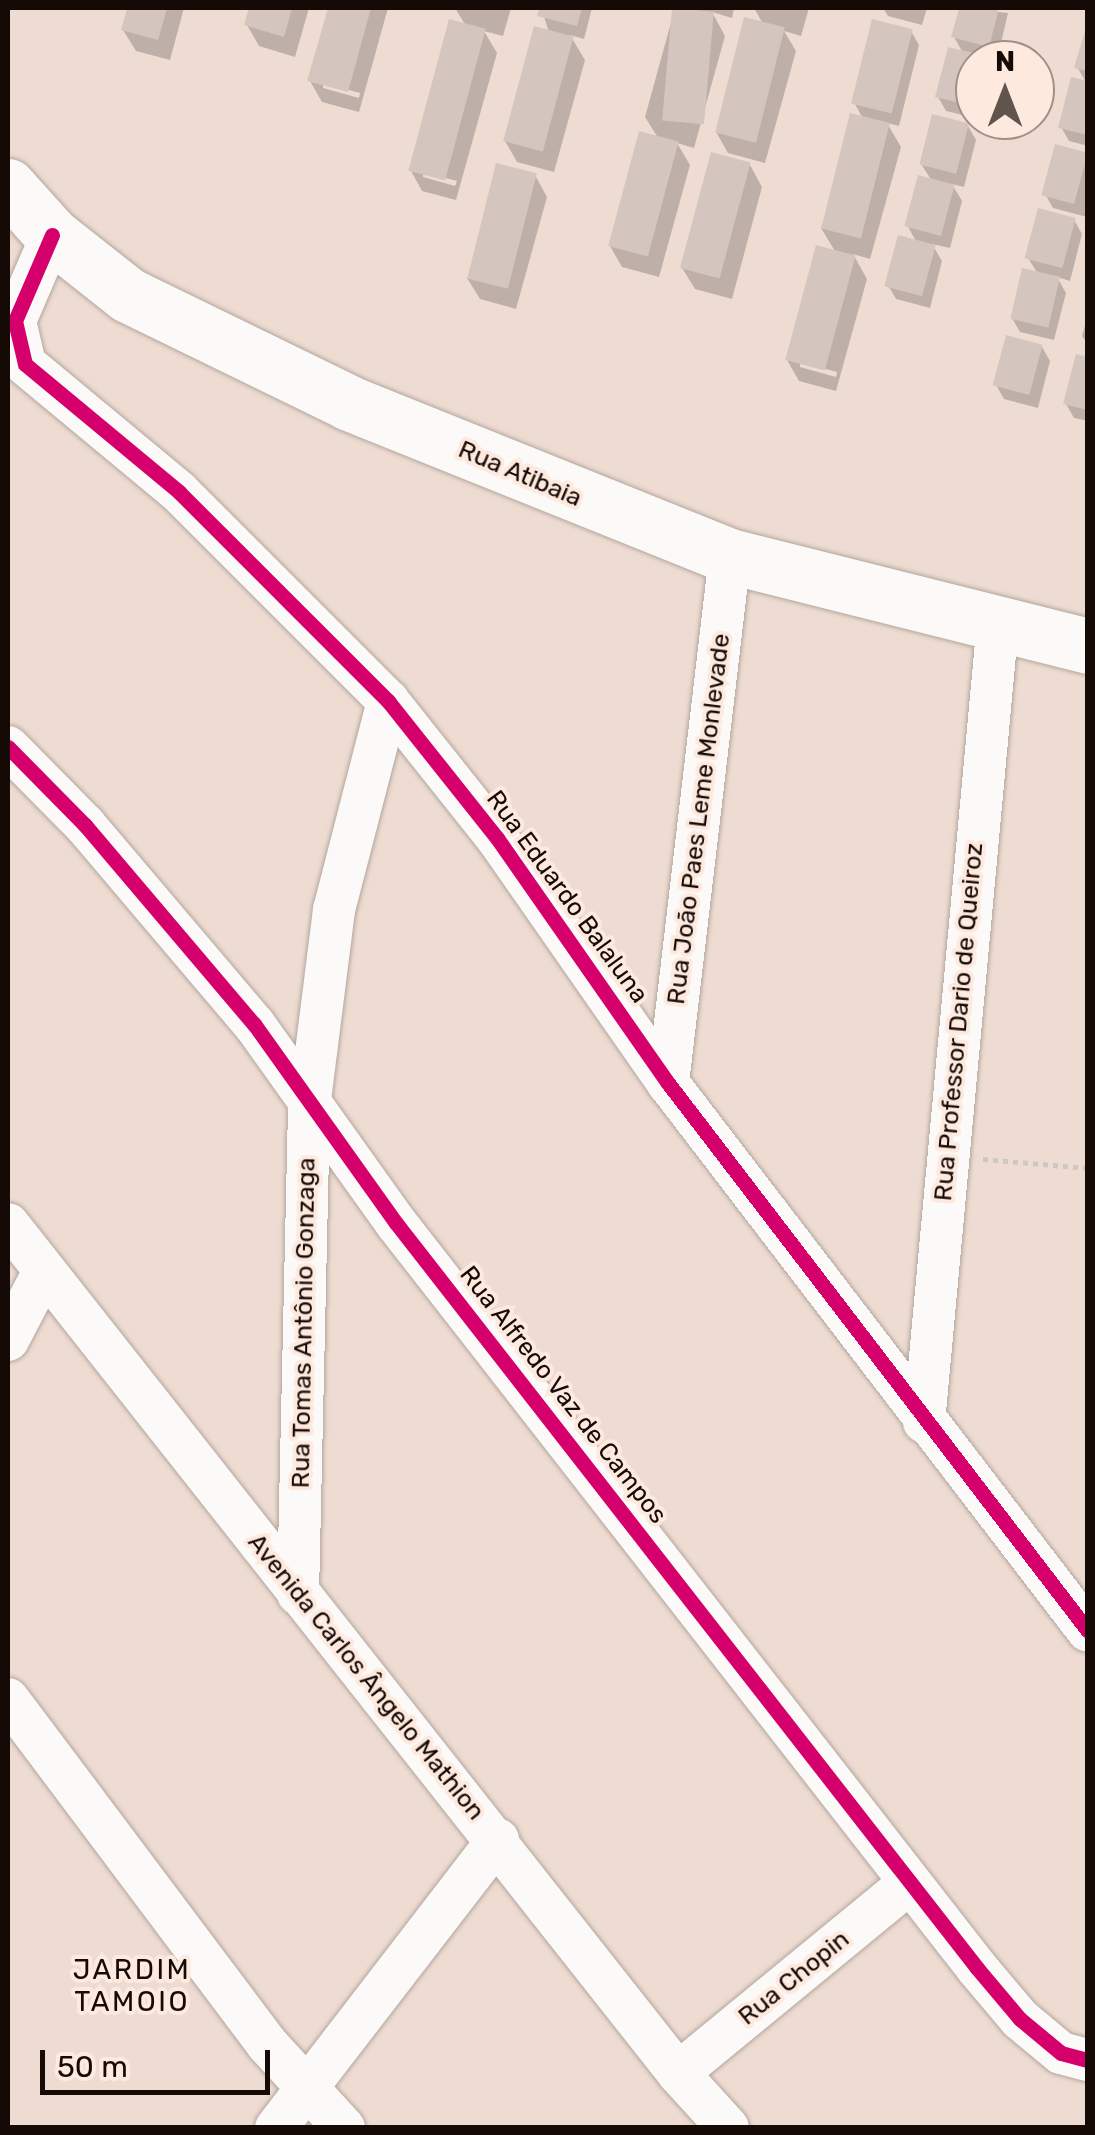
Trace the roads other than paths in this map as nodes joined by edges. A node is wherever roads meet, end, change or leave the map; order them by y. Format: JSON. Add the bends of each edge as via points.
{"nodes":[{"id":1,"x":8,"y":186,"type":"edge"},
{"id":2,"x":52,"y":235,"type":"junction"},
{"id":3,"x":730,"y":556,"type":"junction"},
{"id":4,"x":998,"y":622,"type":"junction"},
{"id":5,"x":1088,"y":646,"type":"edge"},
{"id":6,"x":388,"y":701,"type":"junction"},
{"id":7,"x":8,"y":747,"type":"edge"},
{"id":8,"x":668,"y":1083,"type":"junction"},
{"id":9,"x":309,"y":1108,"type":"junction"},
{"id":10,"x":8,"y":1224,"type":"edge"},
{"id":11,"x":44,"y":1271,"type":"junction"},
{"id":12,"x":8,"y":1340,"type":"edge"},
{"id":13,"x":924,"y":1422,"type":"junction"},
{"id":14,"x":298,"y":1594,"type":"junction"},
{"id":15,"x":1088,"y":1630,"type":"edge"},
{"id":16,"x":8,"y":1698,"type":"edge"},
{"id":17,"x":498,"y":1840,"type":"junction"},
{"id":18,"x":909,"y":1884,"type":"junction"},
{"id":19,"x":1088,"y":2060,"type":"edge"},
{"id":20,"x":678,"y":2072,"type":"junction"},
{"id":21,"x":309,"y":2086,"type":"junction"},
{"id":22,"x":276,"y":2128,"type":"edge"},
{"id":23,"x":344,"y":2128,"type":"edge"},
{"id":24,"x":728,"y":2128,"type":"edge"}],
"edges":[{"from":1,"to":2,"type":"main road","name":"Rua Atibaia"},
{"from":2,"to":3,"type":"main road","name":"Rua Atibaia","via":[[128,295],[242,353]]},
{"from":2,"to":6,"type":"street","name":"Rua Eduardo Balaluna","via":[[15,321],[25,364],[180,492]]},
{"from":3,"to":4,"type":"main road","name":"Rua Atibaia"},
{"from":3,"to":8,"type":"street","name":"Rua João Paes Leme Monlevade"},
{"from":4,"to":5,"type":"main road","name":"Rua Atibaia"},
{"from":4,"to":13,"type":"street","name":"Rua Professor Dario de Queiroz"},
{"from":6,"to":8,"type":"street","name":"Rua Eduardo Balaluna","via":[[497,838]]},
{"from":6,"to":9,"type":"street","name":"Rua Tomas Antônio Gonzaga","via":[[334,910]]},
{"from":7,"to":9,"type":"street","name":"Rua Alfredo Vaz de Campos","via":[[185,940],[254,1024]]},
{"from":8,"to":13,"type":"street","name":"Rua Eduardo Balaluna"},
{"from":9,"to":14,"type":"street","name":"Rua Tomas Antônio Gonzaga"},
{"from":9,"to":18,"type":"street","name":"Rua Alfredo Vaz de Campos"},
{"from":10,"to":11,"type":"street","name":"Avenida Carlos Ângelo Mathion"},
{"from":11,"to":12,"type":"street"},
{"from":11,"to":14,"type":"street","name":"Avenida Carlos Ângelo Mathion"},
{"from":13,"to":15,"type":"street","name":"Rua Eduardo Balaluna"},
{"from":14,"to":17,"type":"street","name":"Avenida Carlos Ângelo Mathion"},
{"from":16,"to":21,"type":"street","via":[[267,2044]]},
{"from":17,"to":20,"type":"street","name":"Avenida Carlos Ângelo Mathion"},
{"from":17,"to":21,"type":"street"},
{"from":18,"to":19,"type":"street","name":"Rua Alfredo Vaz de Campos","via":[[1020,2019],[1061,2053]]},
{"from":18,"to":20,"type":"street","name":"Rua Chopin"},
{"from":20,"to":24,"type":"street","name":"Avenida Carlos Ângelo Mathion"},
{"from":21,"to":22,"type":"street"},
{"from":21,"to":23,"type":"street"}]}
